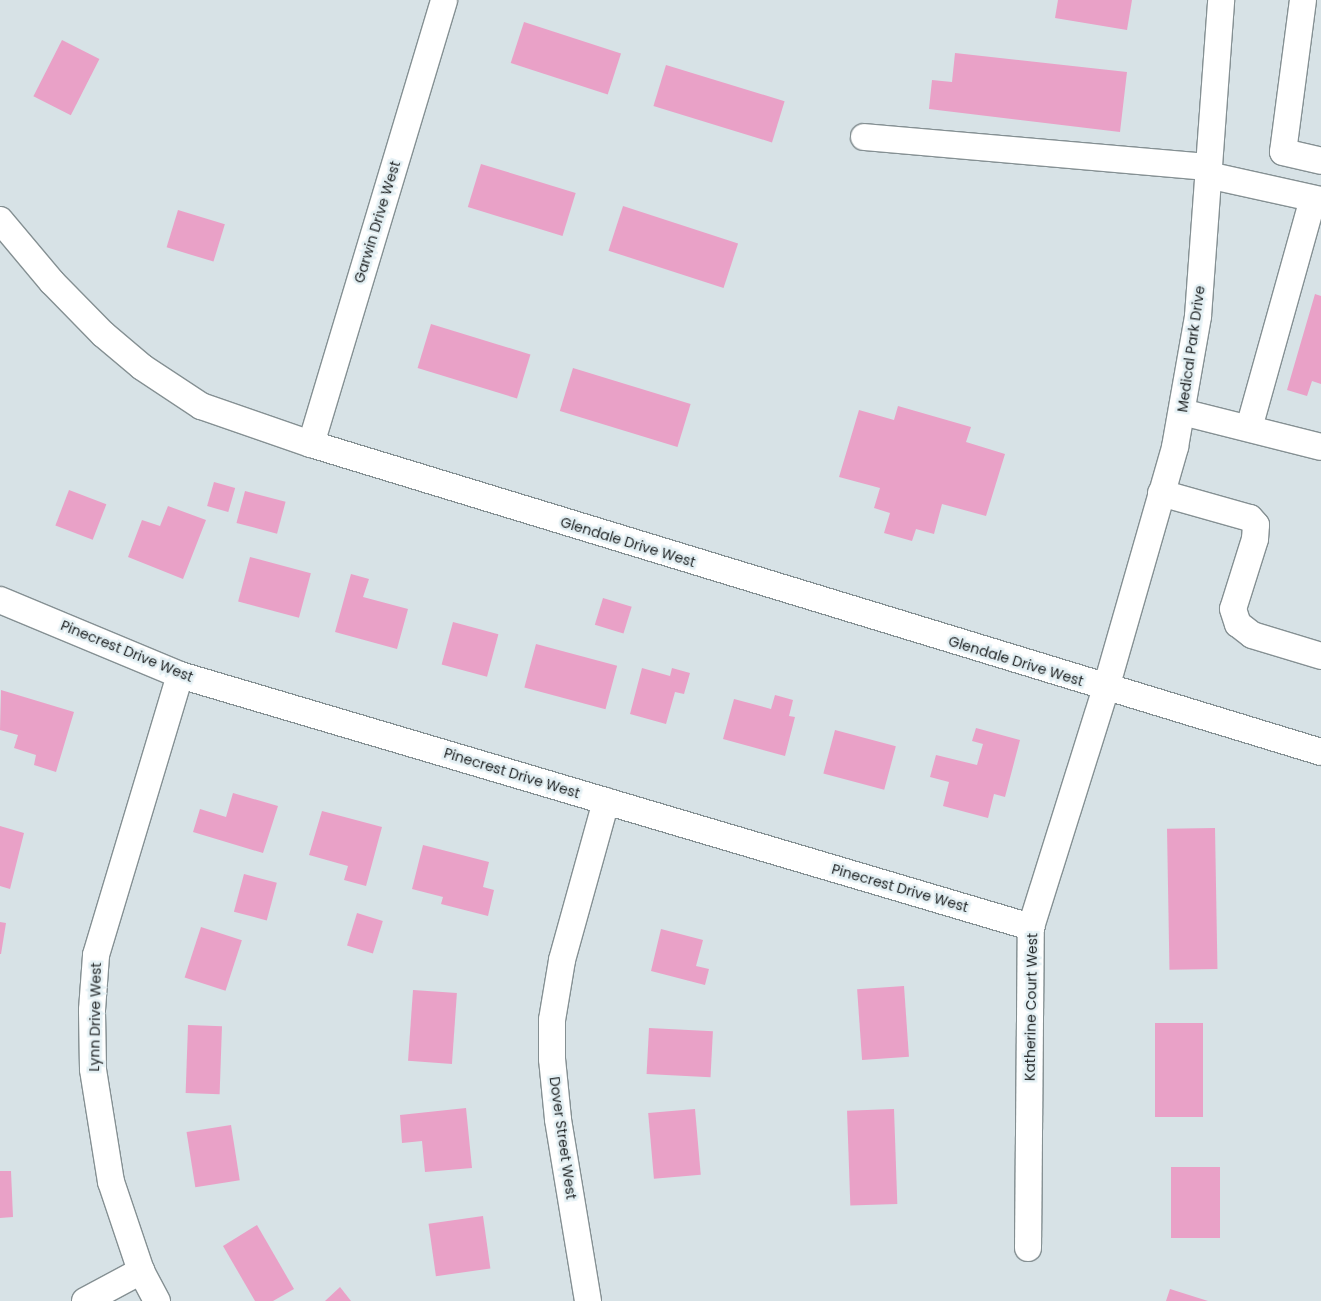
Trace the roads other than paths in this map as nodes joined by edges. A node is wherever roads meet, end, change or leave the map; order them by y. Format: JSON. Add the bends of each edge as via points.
{"nodes":[{"id":1,"x":444,"y":0,"type":"edge"},
{"id":2,"x":1221,"y":0,"type":"edge"},
{"id":3,"x":1303,"y":0,"type":"edge"},
{"id":4,"x":864,"y":137,"type":"dead end"},
{"id":5,"x":1321,"y":161,"type":"edge"},
{"id":6,"x":1208,"y":171,"type":"junction"},
{"id":7,"x":1317,"y":199,"type":"edge"},
{"id":8,"x":0,"y":220,"type":"edge"},
{"id":9,"x":1182,"y":412,"type":"junction"},
{"id":10,"x":1249,"y":428,"type":"junction"},
{"id":11,"x":311,"y":444,"type":"junction"},
{"id":12,"x":1321,"y":447,"type":"edge"},
{"id":13,"x":1161,"y":493,"type":"junction"},
{"id":14,"x":0,"y":600,"type":"edge"},
{"id":15,"x":1321,"y":656,"type":"edge"},
{"id":16,"x":180,"y":675,"type":"junction"},
{"id":17,"x":1106,"y":688,"type":"junction"},
{"id":18,"x":1321,"y":752,"type":"edge"},
{"id":19,"x":606,"y":801,"type":"junction"},
{"id":20,"x":1031,"y":927,"type":"junction"},
{"id":21,"x":1028,"y":1248,"type":"dead end"},
{"id":22,"x":141,"y":1271,"type":"junction"},
{"id":23,"x":84,"y":1301,"type":"edge"},
{"id":24,"x":157,"y":1301,"type":"edge"},
{"id":25,"x":588,"y":1301,"type":"edge"}],
"edges":[{"from":1,"to":11,"type":"street","name":"Garwin Drive West"},
{"from":2,"to":6,"type":"street","name":"Medical Park Drive"},
{"from":3,"to":5,"type":"street","via":[[1283,152]]},
{"from":4,"to":6,"type":"street"},
{"from":6,"to":7,"type":"street"},
{"from":6,"to":9,"type":"street","name":"Medical Park Drive","via":[[1198,316]]},
{"from":7,"to":10,"type":"street"},
{"from":8,"to":11,"type":"street","name":"Glendale Drive West","via":[[52,282],[103,334],[142,367],[201,406]]},
{"from":9,"to":10,"type":"street"},
{"from":9,"to":13,"type":"street","name":"Medical Park Drive"},
{"from":10,"to":12,"type":"street"},
{"from":11,"to":17,"type":"street","name":"Glendale Drive West"},
{"from":13,"to":15,"type":"street","via":[[1250,518],[1256,526],[1255,539],[1233,609],[1238,624],[1252,635]]},
{"from":13,"to":17,"type":"street","name":"Medical Park Drive"},
{"from":14,"to":16,"type":"street","name":"Pinecrest Drive West"},
{"from":16,"to":19,"type":"street","name":"Pinecrest Drive West"},
{"from":16,"to":22,"type":"street","name":"Lynn Drive West","via":[[95,964],[93,1069],[111,1182]]},
{"from":17,"to":18,"type":"street","name":"Glendale Drive West"},
{"from":17,"to":20,"type":"street","name":"Katherine Court West"},
{"from":19,"to":20,"type":"street","name":"Pinecrest Drive West"},
{"from":19,"to":25,"type":"street","name":"Dover Street West","via":[[562,960],[552,1020],[558,1119]]},
{"from":20,"to":21,"type":"street","name":"Katherine Court West"},
{"from":22,"to":23,"type":"street"},
{"from":22,"to":24,"type":"street","name":"Lynn Drive West"}]}
